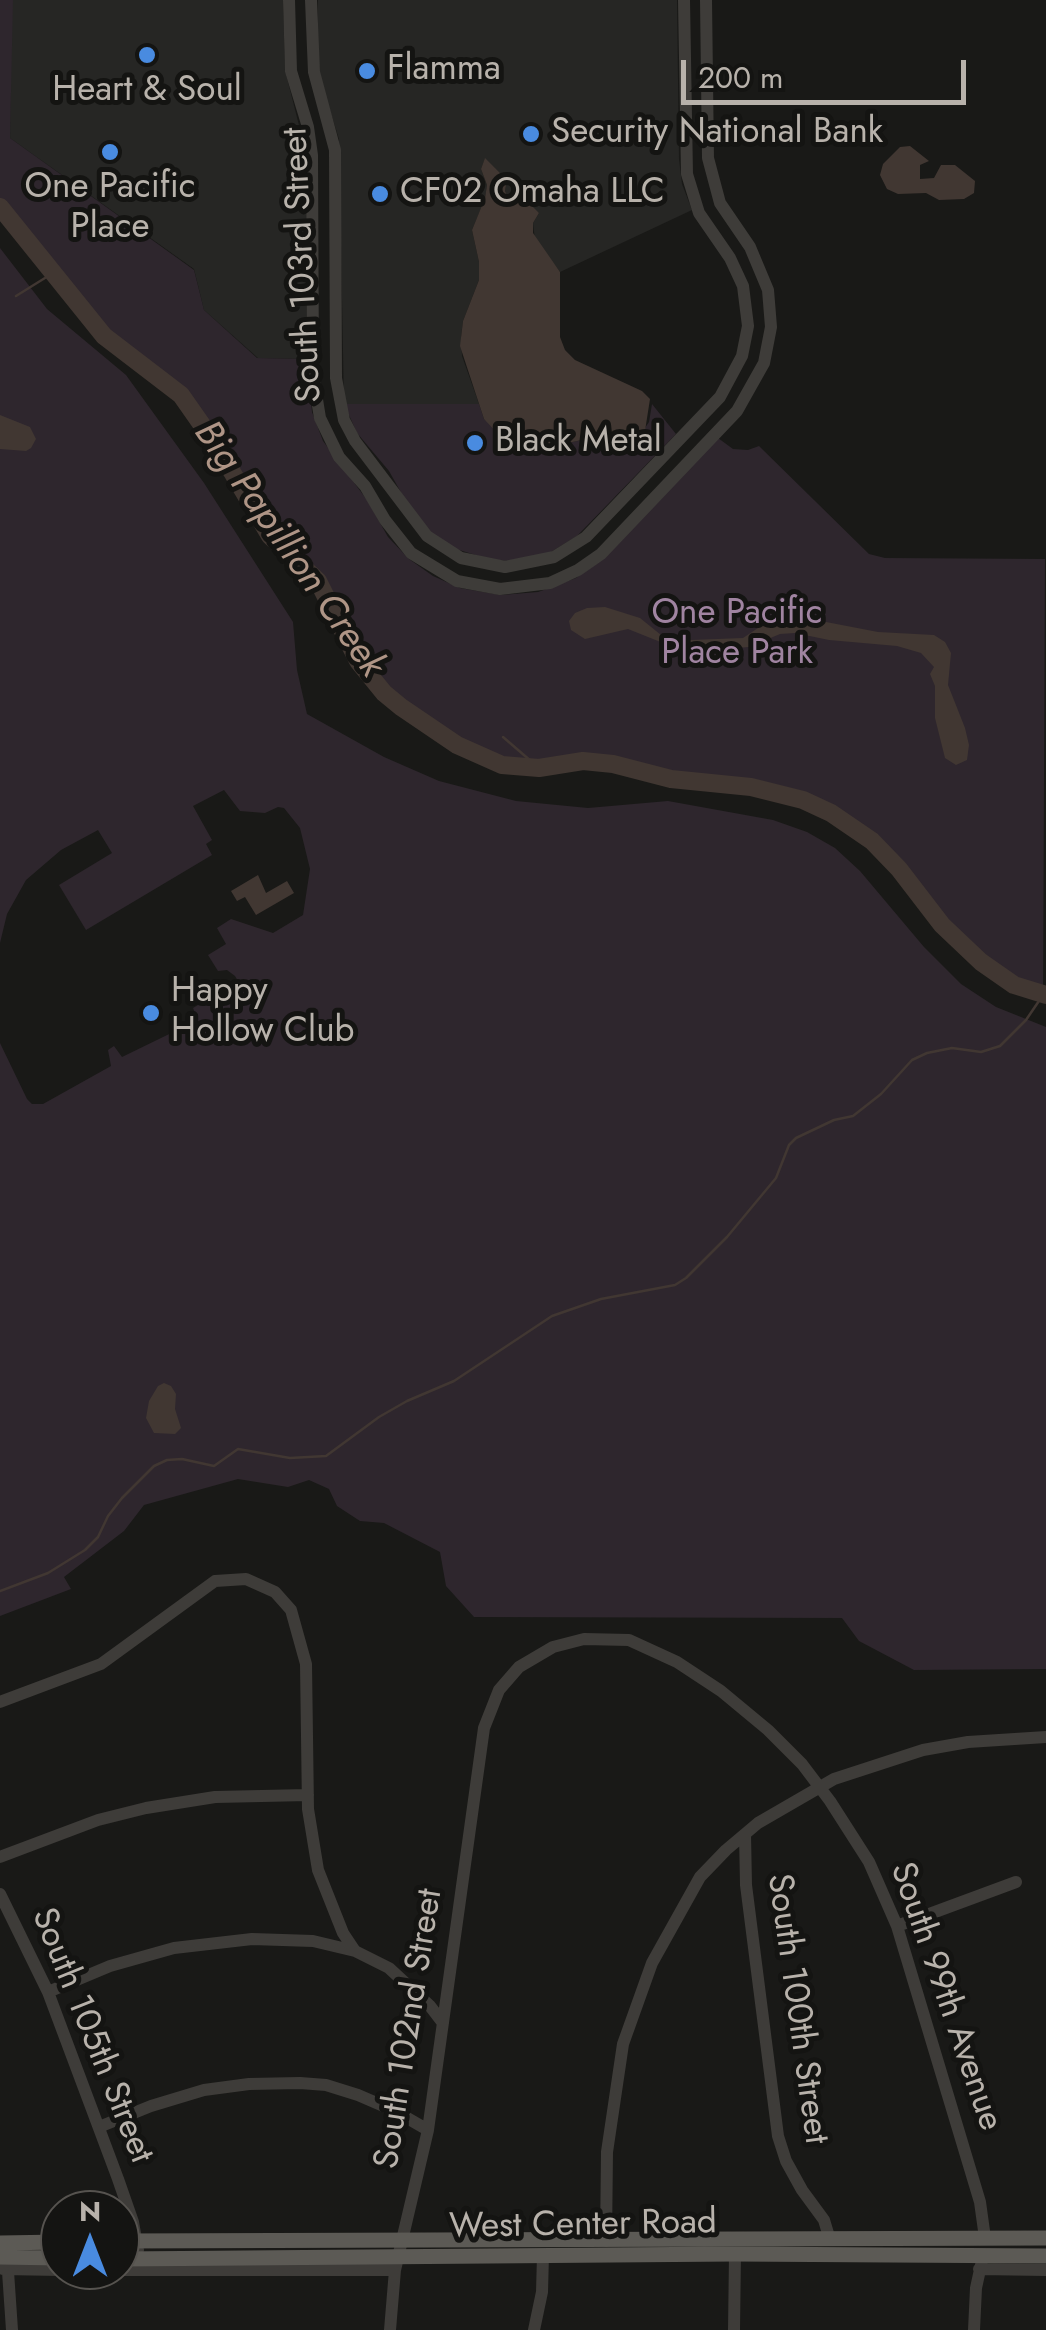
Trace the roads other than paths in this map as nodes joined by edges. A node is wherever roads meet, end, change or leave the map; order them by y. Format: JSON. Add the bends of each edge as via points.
{"nodes":[{"id":1,"x":289,"y":0,"type":"edge"},
{"id":2,"x":312,"y":0,"type":"edge"},
{"id":3,"x":684,"y":0,"type":"edge"},
{"id":4,"x":706,"y":0,"type":"edge"},
{"id":5,"x":0,"y":1702,"type":"edge"},
{"id":6,"x":1046,"y":1737,"type":"edge"},
{"id":7,"x":819,"y":1787,"type":"junction"},
{"id":8,"x":308,"y":1794,"type":"junction"},
{"id":9,"x":745,"y":1834,"type":"junction"},
{"id":10,"x":0,"y":1857,"type":"edge"},
{"id":11,"x":1016,"y":1882,"type":"dead end"},
{"id":12,"x":0,"y":1894,"type":"edge"},
{"id":13,"x":897,"y":1926,"type":"junction"},
{"id":14,"x":355,"y":1951,"type":"junction"},
{"id":15,"x":48,"y":1992,"type":"junction"},
{"id":16,"x":443,"y":2024,"type":"junction"},
{"id":17,"x":99,"y":2127,"type":"junction"},
{"id":18,"x":428,"y":2130,"type":"junction"},
{"id":19,"x":115,"y":2190,"type":"edge"},
{"id":20,"x":985,"y":2238,"type":"junction"},
{"id":21,"x":1046,"y":2238,"type":"edge"},
{"id":22,"x":830,"y":2240,"type":"junction"},
{"id":23,"x":140,"y":2241,"type":"edge"},
{"id":24,"x":403,"y":2241,"type":"junction"},
{"id":25,"x":606,"y":2242,"type":"junction"},
{"id":26,"x":40,"y":2248,"type":"edge"},
{"id":27,"x":735,"y":2254,"type":"junction"},
{"id":28,"x":542,"y":2256,"type":"junction"},
{"id":29,"x":1046,"y":2256,"type":"edge"},
{"id":30,"x":40,"y":2258,"type":"edge"},
{"id":31,"x":3,"y":2259,"type":"edge"},
{"id":32,"x":140,"y":2259,"type":"edge"},
{"id":33,"x":981,"y":2263,"type":"junction"},
{"id":34,"x":397,"y":2264,"type":"junction"},
{"id":35,"x":40,"y":2266,"type":"edge"},
{"id":36,"x":140,"y":2269,"type":"edge"},
{"id":37,"x":1046,"y":2270,"type":"edge"},
{"id":38,"x":12,"y":2330,"type":"edge"},
{"id":39,"x":390,"y":2330,"type":"edge"},
{"id":40,"x":534,"y":2330,"type":"edge"},
{"id":41,"x":734,"y":2330,"type":"edge"},
{"id":42,"x":974,"y":2330,"type":"edge"}],
"edges":[{"from":1,"to":4,"type":"street","name":"South 103rd Street","via":[[291,71],[312,155],[313,375],[320,418],[339,456],[411,553],[457,580],[506,589],[550,583],[601,554],[738,411],[764,363],[771,328],[768,290],[750,246],[720,203],[710,170]]},
{"from":2,"to":3,"type":"street","name":"South 103rd Street","via":[[314,72],[335,150],[336,378],[344,420],[427,536],[461,558],[505,567],[544,561],[586,537],[720,397],[742,356],[748,326],[743,286],[700,213],[687,174]]},
{"from":5,"to":8,"type":"street","via":[[101,1664],[198,1591],[227,1578],[261,1584],[287,1603],[306,1664]]},
{"from":6,"to":7,"type":"street","via":[[922,1750]]},
{"from":7,"to":9,"type":"street"},
{"from":7,"to":13,"type":"street","name":"South 99th Avenue","via":[[869,1862]]},
{"from":7,"to":16,"type":"street","name":"South 102nd Street","via":[[768,1730],[656,1650],[614,1638],[568,1642],[528,1660],[499,1690],[482,1736]]},
{"from":8,"to":10,"type":"street","via":[[146,1808]]},
{"from":8,"to":14,"type":"street","via":[[318,1870]]},
{"from":9,"to":22,"type":"street","name":"South 100th Street","via":[[778,2136]]},
{"from":9,"to":25,"type":"street","via":[[687,1898],[628,2023],[611,2108]]},
{"from":11,"to":13,"type":"street"},
{"from":12,"to":15,"type":"street","name":"South 105th Street"},
{"from":13,"to":20,"type":"street","name":"South 99th Avenue"},
{"from":14,"to":15,"type":"street","via":[[279,1939],[198,1944],[110,1966]]},
{"from":14,"to":16,"type":"street","via":[[398,1974]]},
{"from":15,"to":17,"type":"street","name":"South 105th Street"},
{"from":16,"to":18,"type":"street","name":"South 102nd Street"},
{"from":17,"to":18,"type":"street","via":[[204,2090],[300,2083],[358,2096]]},
{"from":17,"to":19,"type":"street","name":"South 105th Street"},
{"from":18,"to":24,"type":"street","name":"South 102nd Street"},
{"from":20,"to":21,"type":"main road","name":"West Center Road"},
{"from":20,"to":22,"type":"main road","name":"West Center Road"},
{"from":20,"to":33,"type":"main road"},
{"from":22,"to":25,"type":"main road","name":"West Center Road"},
{"from":23,"to":24,"type":"main road","name":"West Center Road"},
{"from":24,"to":25,"type":"main road","name":"West Center Road"},
{"from":24,"to":34,"type":"street","name":"South 102nd Street"},
{"from":26,"to":31,"type":"main road"},
{"from":27,"to":28,"type":"main road","name":"West Center Road"},
{"from":27,"to":33,"type":"main road","name":"West Center Road"},
{"from":27,"to":41,"type":"street"},
{"from":28,"to":34,"type":"main road","name":"West Center Road"},
{"from":28,"to":40,"type":"street"},
{"from":29,"to":33,"type":"main road","name":"West Center Road"},
{"from":30,"to":31,"type":"main road"},
{"from":31,"to":35,"type":"street"},
{"from":31,"to":38,"type":"street"},
{"from":32,"to":34,"type":"main road","name":"West Center Road"},
{"from":33,"to":37,"type":"street"},
{"from":33,"to":42,"type":"street"},
{"from":34,"to":36,"type":"street"},
{"from":34,"to":39,"type":"street","name":"South 102nd Street"}]}
